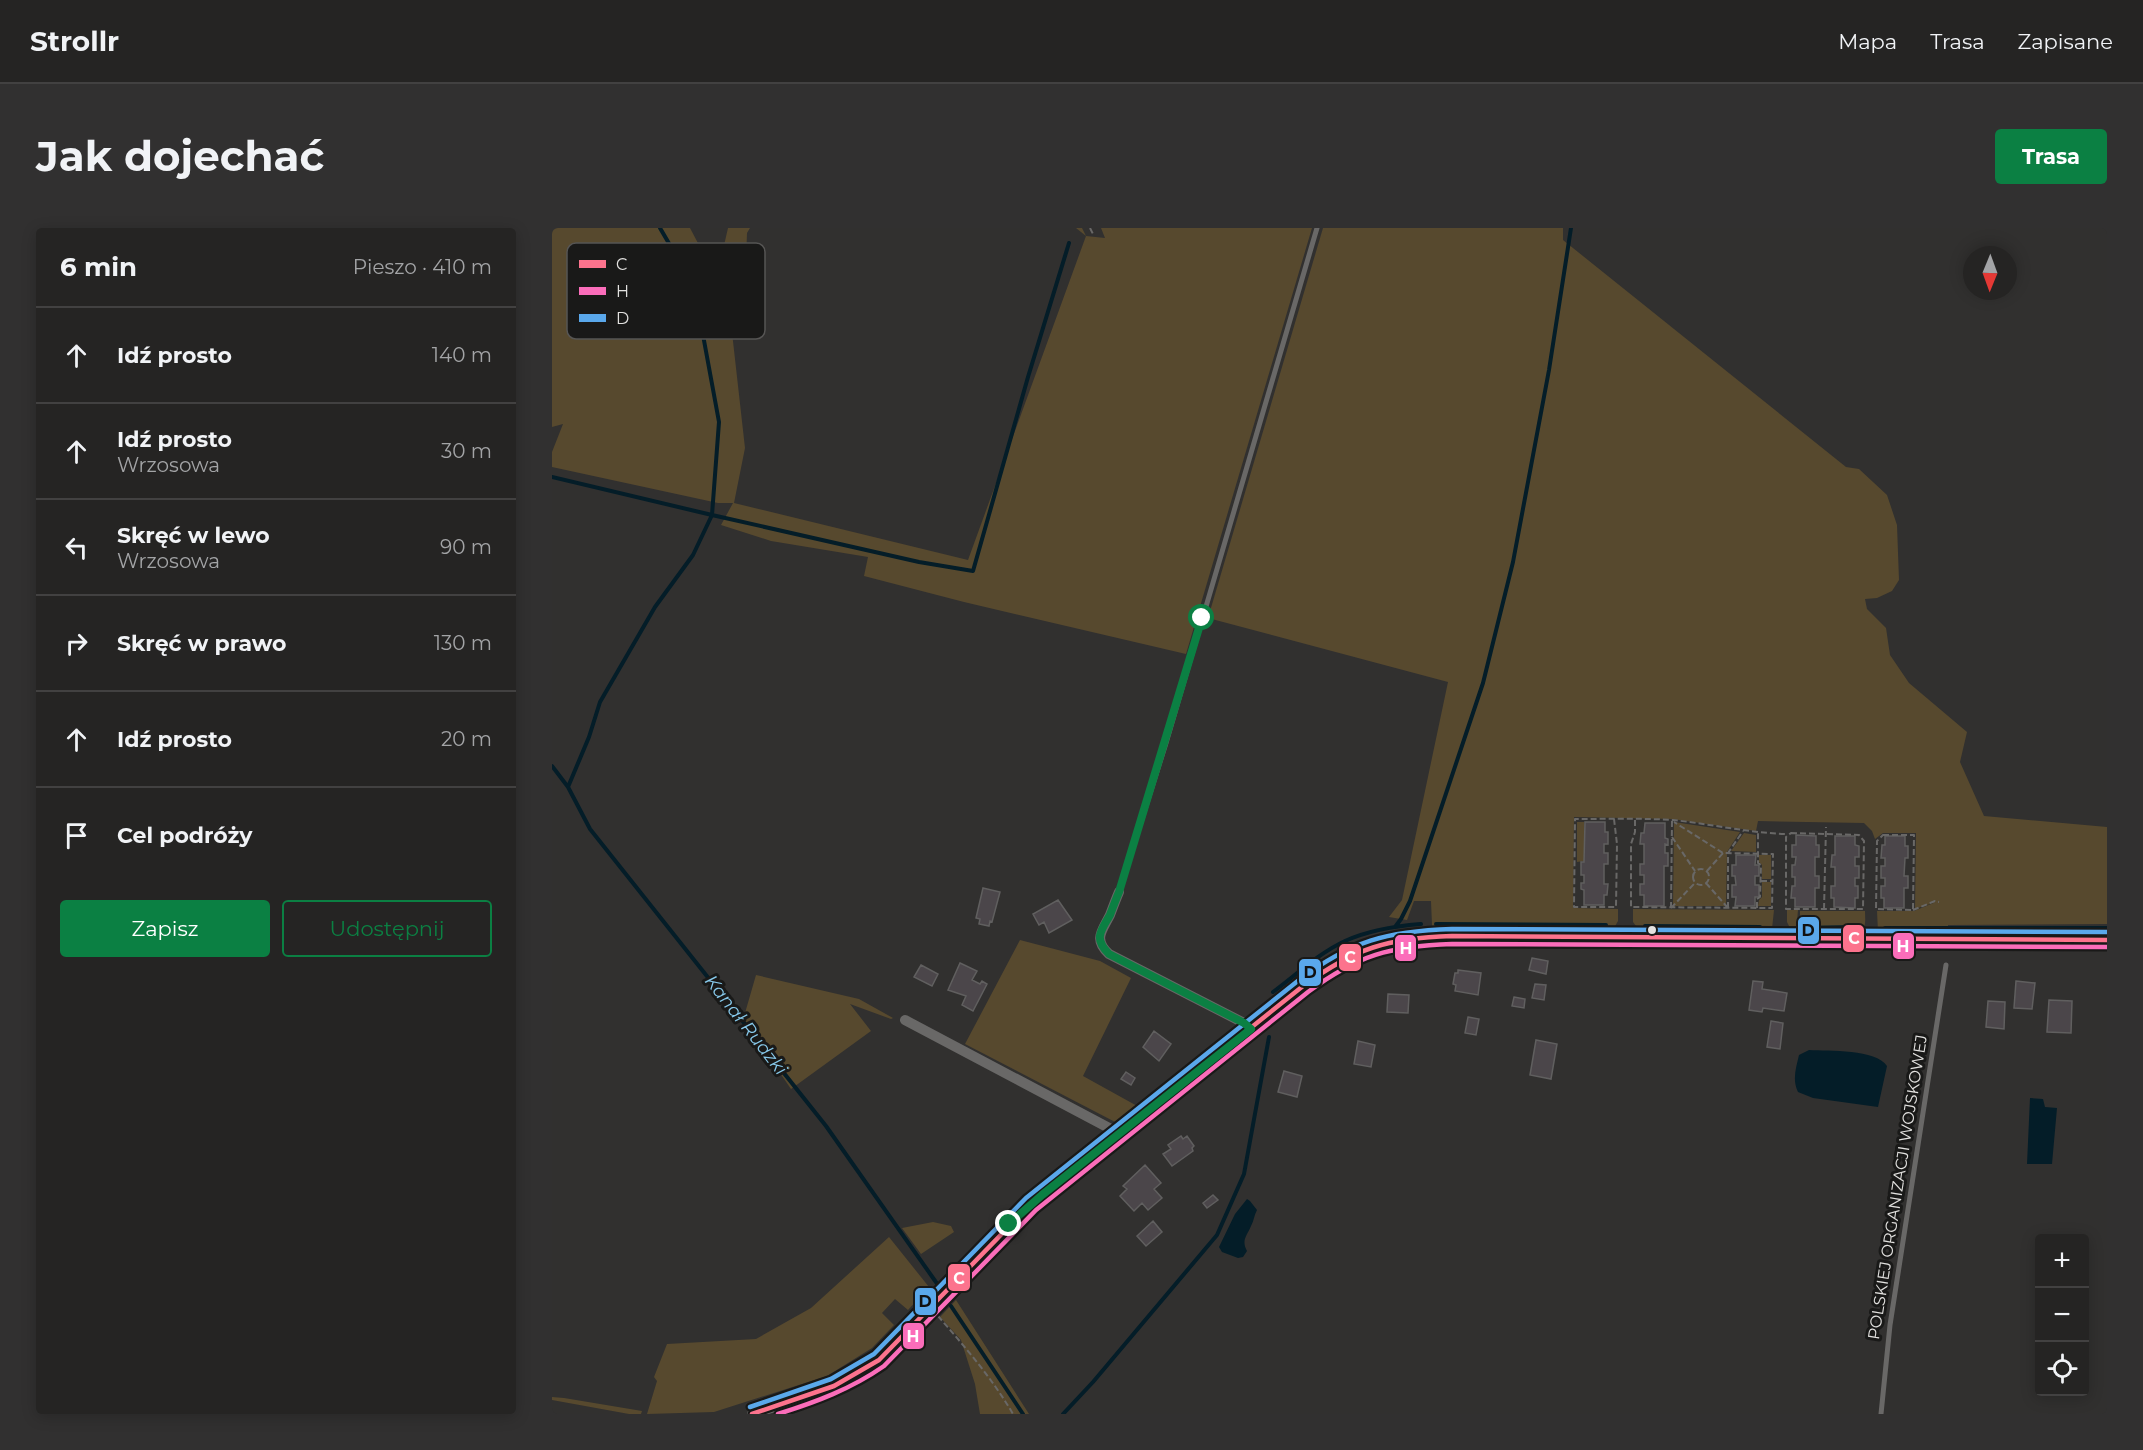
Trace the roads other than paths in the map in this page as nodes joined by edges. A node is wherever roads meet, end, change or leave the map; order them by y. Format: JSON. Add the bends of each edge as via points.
{"nodes":[{"id":1,"x":1317,"y":228,"type":"edge"},
{"id":2,"x":1119,"y":892,"type":"joint"},
{"id":3,"x":2107,"y":940,"type":"edge"},
{"id":4,"x":1946,"y":965,"type":"dead end"},
{"id":5,"x":905,"y":1020,"type":"dead end"},
{"id":6,"x":1251,"y":1029,"type":"junction"},
{"id":7,"x":1116,"y":1136,"type":"junction"},
{"id":8,"x":752,"y":1414,"type":"edge"},
{"id":9,"x":1881,"y":1414,"type":"edge"}],
"edges":[{"from":1,"to":2,"type":"lane"},
{"from":2,"to":6,"type":"street","via":[[1101,928],[1099,938],[1104,949]]},
{"from":3,"to":6,"type":"street","via":[[1463,936],[1404,939],[1362,949],[1334,963]]},
{"from":4,"to":9,"type":"lane","name":"POLSKIEJ ORGANIZACJI WOJSKOWEJ","via":[[1890,1325]]},
{"from":5,"to":7,"type":"street","via":[[1109,1128]]},
{"from":6,"to":7,"type":"street"},
{"from":7,"to":8,"type":"street","via":[[1009,1224],[889,1351],[855,1377],[826,1391]]}]}
